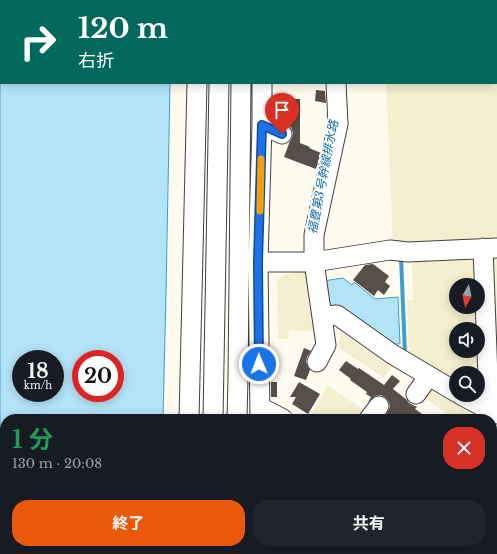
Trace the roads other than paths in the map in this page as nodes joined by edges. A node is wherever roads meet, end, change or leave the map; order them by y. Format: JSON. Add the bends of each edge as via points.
{"nodes":[{"id":1,"x":196,"y":84,"type":"edge"},
{"id":2,"x":219,"y":84,"type":"edge"},
{"id":3,"x":241,"y":84,"type":"edge"},
{"id":4,"x":262,"y":84,"type":"edge"},
{"id":5,"x":336,"y":84,"type":"edge"},
{"id":6,"x":262,"y":125,"type":"junction"},
{"id":7,"x":282,"y":134,"type":"dead end"},
{"id":8,"x":490,"y":248,"type":"edge"},
{"id":9,"x":258,"y":262,"type":"junction"},
{"id":10,"x":314,"y":262,"type":"junction"},
{"id":11,"x":322,"y":316,"type":"junction"},
{"id":12,"x":317,"y":362,"type":"dead end"},
{"id":13,"x":429,"y":376,"type":"junction"},
{"id":14,"x":449,"y":388,"type":"edge"},
{"id":15,"x":416,"y":394,"type":"dead end"},
{"id":16,"x":475,"y":402,"type":"edge"},
{"id":17,"x":492,"y":411,"type":"edge"},
{"id":18,"x":260,"y":413,"type":"edge"},
{"id":19,"x":189,"y":414,"type":"edge"},
{"id":20,"x":213,"y":414,"type":"edge"},
{"id":21,"x":237,"y":414,"type":"edge"}],
"edges":[{"from":1,"to":19,"type":"street"},
{"from":2,"to":20,"type":"street"},
{"from":3,"to":21,"type":"street"},
{"from":4,"to":6,"type":"street"},
{"from":5,"to":10,"type":"street","via":[[338,124],[314,235]]},
{"from":6,"to":7,"type":"street"},
{"from":6,"to":9,"type":"street"},
{"from":8,"to":10,"type":"street","via":[[408,252],[390,250]]},
{"from":8,"to":17,"type":"street","via":[[489,403]]},
{"from":9,"to":10,"type":"street"},
{"from":9,"to":18,"type":"street"},
{"from":10,"to":11,"type":"street"},
{"from":11,"to":12,"type":"street","via":[[326,345]]},
{"from":11,"to":13,"type":"street","via":[[337,315],[392,354]]},
{"from":13,"to":14,"type":"street"},
{"from":13,"to":15,"type":"street"},
{"from":16,"to":17,"type":"street"}]}
